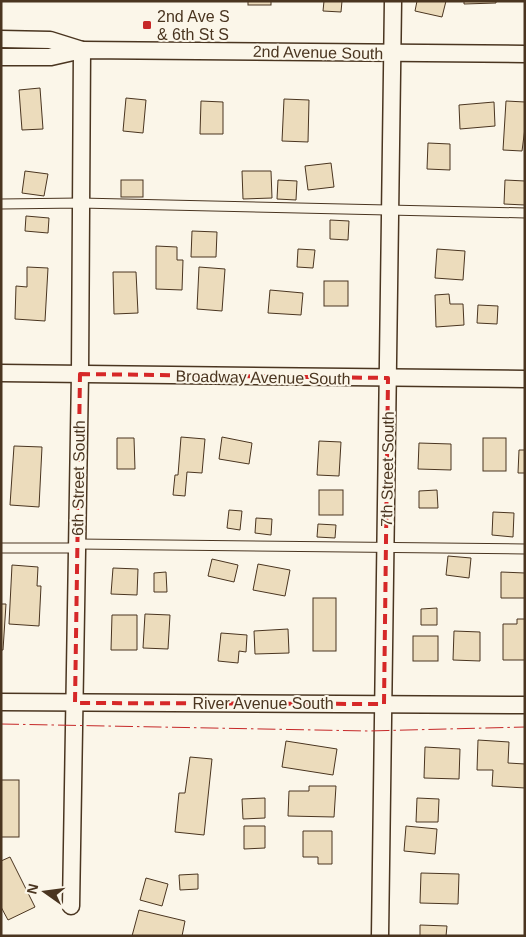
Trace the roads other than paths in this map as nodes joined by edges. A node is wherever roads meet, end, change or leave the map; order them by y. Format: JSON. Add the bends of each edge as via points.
{"nodes":[{"id":1,"x":393,"y":1,"type":"edge"},
{"id":2,"x":1,"y":39,"type":"edge"},
{"id":3,"x":82,"y":50,"type":"junction"},
{"id":4,"x":392,"y":53,"type":"junction"},
{"id":5,"x":525,"y":54,"type":"edge"},
{"id":6,"x":1,"y":57,"type":"edge"},
{"id":7,"x":80,"y":203,"type":"junction"},
{"id":8,"x":1,"y":204,"type":"edge"},
{"id":9,"x":390,"y":210,"type":"junction"},
{"id":10,"x":525,"y":212,"type":"edge"},
{"id":11,"x":1,"y":373,"type":"edge"},
{"id":12,"x":80,"y":374,"type":"junction"},
{"id":13,"x":388,"y":378,"type":"junction"},
{"id":14,"x":525,"y":379,"type":"edge"},
{"id":15,"x":77,"y":546,"type":"junction"},
{"id":16,"x":1,"y":548,"type":"edge"},
{"id":17,"x":386,"y":548,"type":"junction"},
{"id":18,"x":525,"y":549,"type":"edge"},
{"id":19,"x":1,"y":702,"type":"edge"},
{"id":20,"x":75,"y":703,"type":"junction"},
{"id":21,"x":384,"y":704,"type":"junction"},
{"id":22,"x":525,"y":705,"type":"edge"},
{"id":23,"x":71,"y":906,"type":"dead end"},
{"id":24,"x":380,"y":936,"type":"edge"}],
"edges":[{"from":1,"to":4,"type":"street","name":"7th Street South"},
{"from":2,"to":3,"type":"street","name":"2nd Avenue South","via":[[50,40]]},
{"from":3,"to":4,"type":"street","name":"2nd Avenue South"},
{"from":3,"to":6,"type":"street","name":"2nd Avenue South","via":[[51,57]]},
{"from":3,"to":7,"type":"street","name":"6th Street South"},
{"from":4,"to":5,"type":"street","name":"2nd Avenue South"},
{"from":4,"to":9,"type":"street","name":"7th Street South"},
{"from":7,"to":8,"type":"lane"},
{"from":7,"to":9,"type":"lane"},
{"from":7,"to":12,"type":"street","name":"6th Street South"},
{"from":9,"to":10,"type":"lane"},
{"from":9,"to":13,"type":"street","name":"7th Street South"},
{"from":11,"to":12,"type":"street","name":"Broadway Avenue South"},
{"from":12,"to":13,"type":"street","name":"Broadway Avenue South"},
{"from":12,"to":15,"type":"street","name":"6th Street South"},
{"from":13,"to":14,"type":"street","name":"Broadway Avenue South"},
{"from":13,"to":17,"type":"street","name":"7th Street South"},
{"from":15,"to":16,"type":"lane"},
{"from":15,"to":17,"type":"lane"},
{"from":15,"to":20,"type":"street","name":"6th Street South"},
{"from":17,"to":18,"type":"lane"},
{"from":17,"to":21,"type":"street","name":"7th Street South"},
{"from":19,"to":20,"type":"street","name":"River Avenue South"},
{"from":20,"to":21,"type":"street","name":"River Avenue South"},
{"from":20,"to":23,"type":"street","name":"6th Street South"},
{"from":21,"to":22,"type":"street","name":"River Avenue South"},
{"from":21,"to":24,"type":"street","name":"7th Street South"}]}
